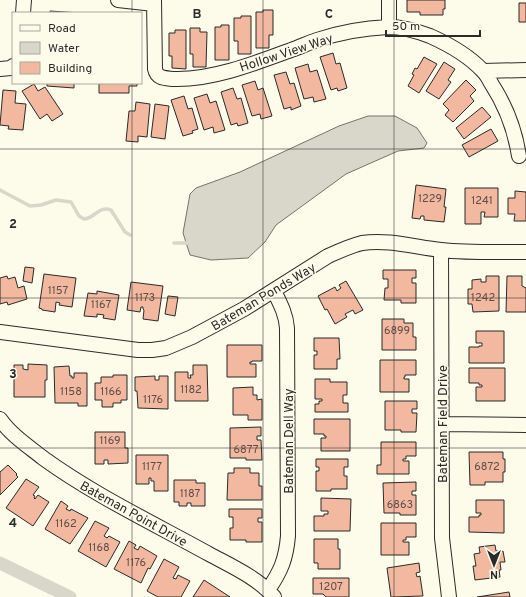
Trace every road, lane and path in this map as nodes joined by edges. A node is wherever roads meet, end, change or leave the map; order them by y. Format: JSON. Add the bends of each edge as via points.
{"nodes":[{"id":1,"x":24,"y":0,"type":"edge"},
{"id":2,"x":118,"y":0,"type":"edge"},
{"id":3,"x":389,"y":0,"type":"edge"},
{"id":4,"x":154,"y":2,"type":"edge"},
{"id":5,"x":23,"y":12,"type":"edge"},
{"id":6,"x":389,"y":27,"type":"junction"},
{"id":7,"x":12,"y":67,"type":"edge"},
{"id":8,"x":0,"y":69,"type":"edge"},
{"id":9,"x":526,"y":70,"type":"edge"},
{"id":10,"x":484,"y":71,"type":"junction"},
{"id":11,"x":520,"y":156,"type":"dead end"},
{"id":12,"x":442,"y":250,"type":"junction"},
{"id":13,"x":526,"y":252,"type":"edge"},
{"id":14,"x":274,"y":291,"type":"junction"},
{"id":15,"x":0,"y":332,"type":"edge"},
{"id":16,"x":0,"y":419,"type":"edge"},
{"id":17,"x":443,"y":424,"type":"junction"},
{"id":18,"x":526,"y":425,"type":"edge"},
{"id":19,"x":271,"y":593,"type":"edge"},
{"id":20,"x":449,"y":597,"type":"edge"}],
"edges":[{"from":1,"to":5,"type":"street"},
{"from":2,"to":4,"type":"street"},
{"from":3,"to":6,"type":"street"},
{"from":4,"to":6,"type":"street","name":"Hollow View Way","via":[[155,69],[162,78],[200,78],[223,73],[317,40]]},
{"from":6,"to":10,"type":"street","name":"Hollow View Way","via":[[437,39]]},
{"from":7,"to":8,"type":"street"},
{"from":9,"to":10,"type":"street"},
{"from":10,"to":11,"type":"street","name":"Hollow View Way","via":[[509,116]]},
{"from":12,"to":13,"type":"street","name":"Bateman Ponds Way"},
{"from":12,"to":14,"type":"street","name":"Bateman Ponds Way","via":[[373,242],[355,245],[328,256]]},
{"from":12,"to":17,"type":"street","name":"Bateman Field Drive"},
{"from":14,"to":15,"type":"street","name":"Bateman Ponds Way","via":[[192,337],[166,348],[122,348]]},
{"from":14,"to":19,"type":"street","name":"Bateman Dell Way","via":[[283,309],[287,328],[288,536],[285,559]]},
{"from":16,"to":19,"type":"street","name":"Bateman Point Drive","via":[[24,444],[76,481],[232,567]]},
{"from":17,"to":18,"type":"street"},
{"from":17,"to":20,"type":"street","name":"Bateman Field Drive","via":[[442,538]]}]}
